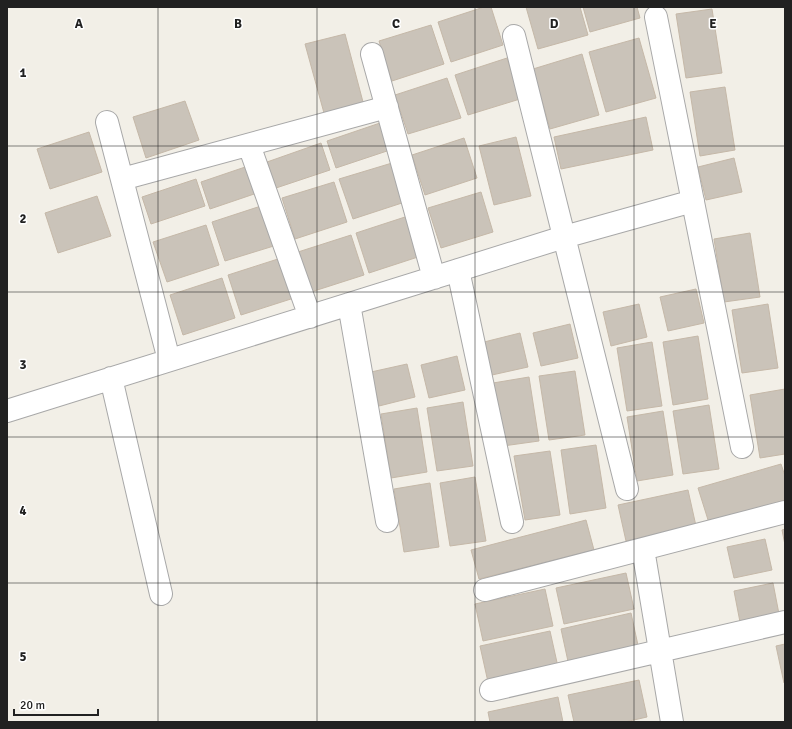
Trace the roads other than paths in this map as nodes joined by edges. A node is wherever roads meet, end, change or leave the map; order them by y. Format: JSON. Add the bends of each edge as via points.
{"nodes":[{"id":1,"x":656,"y":17,"type":"dead end"},
{"id":2,"x":514,"y":36,"type":"dead end"},
{"id":3,"x":372,"y":54,"type":"dead end"},
{"id":4,"x":387,"y":107,"type":"junction"},
{"id":5,"x":107,"y":122,"type":"dead end"},
{"id":6,"x":249,"y":145,"type":"junction"},
{"id":7,"x":122,"y":179,"type":"junction"},
{"id":8,"x":693,"y":201,"type":"junction"},
{"id":9,"x":564,"y":237,"type":"junction"},
{"id":10,"x":458,"y":270,"type":"junction"},
{"id":11,"x":434,"y":278,"type":"junction"},
{"id":12,"x":349,"y":304,"type":"junction"},
{"id":13,"x":310,"y":317,"type":"junction"},
{"id":14,"x":169,"y":360,"type":"junction"},
{"id":15,"x":111,"y":378,"type":"junction"},
{"id":16,"x":7,"y":411,"type":"edge"},
{"id":17,"x":742,"y":447,"type":"dead end"},
{"id":18,"x":627,"y":489,"type":"dead end"},
{"id":19,"x":785,"y":512,"type":"edge"},
{"id":20,"x":387,"y":521,"type":"dead end"},
{"id":21,"x":512,"y":522,"type":"dead end"},
{"id":22,"x":643,"y":549,"type":"junction"},
{"id":23,"x":485,"y":590,"type":"dead end"},
{"id":24,"x":161,"y":594,"type":"dead end"},
{"id":25,"x":785,"y":622,"type":"edge"},
{"id":26,"x":660,"y":651,"type":"junction"},
{"id":27,"x":491,"y":690,"type":"dead end"},
{"id":28,"x":672,"y":722,"type":"edge"}],
"edges":[{"from":1,"to":8,"type":"street"},
{"from":2,"to":9,"type":"street"},
{"from":3,"to":4,"type":"street"},
{"from":4,"to":6,"type":"street"},
{"from":4,"to":11,"type":"street"},
{"from":5,"to":7,"type":"street"},
{"from":6,"to":7,"type":"street"},
{"from":6,"to":13,"type":"street"},
{"from":7,"to":14,"type":"street"},
{"from":8,"to":9,"type":"street"},
{"from":8,"to":17,"type":"street"},
{"from":9,"to":10,"type":"street"},
{"from":9,"to":18,"type":"street"},
{"from":10,"to":11,"type":"street"},
{"from":10,"to":21,"type":"street"},
{"from":11,"to":12,"type":"street"},
{"from":12,"to":13,"type":"street"},
{"from":12,"to":20,"type":"street"},
{"from":13,"to":14,"type":"street"},
{"from":14,"to":15,"type":"street"},
{"from":15,"to":16,"type":"street"},
{"from":15,"to":24,"type":"street"},
{"from":19,"to":22,"type":"street"},
{"from":22,"to":23,"type":"street"},
{"from":22,"to":26,"type":"street"},
{"from":25,"to":26,"type":"street"},
{"from":26,"to":27,"type":"street"},
{"from":26,"to":28,"type":"street"}]}
